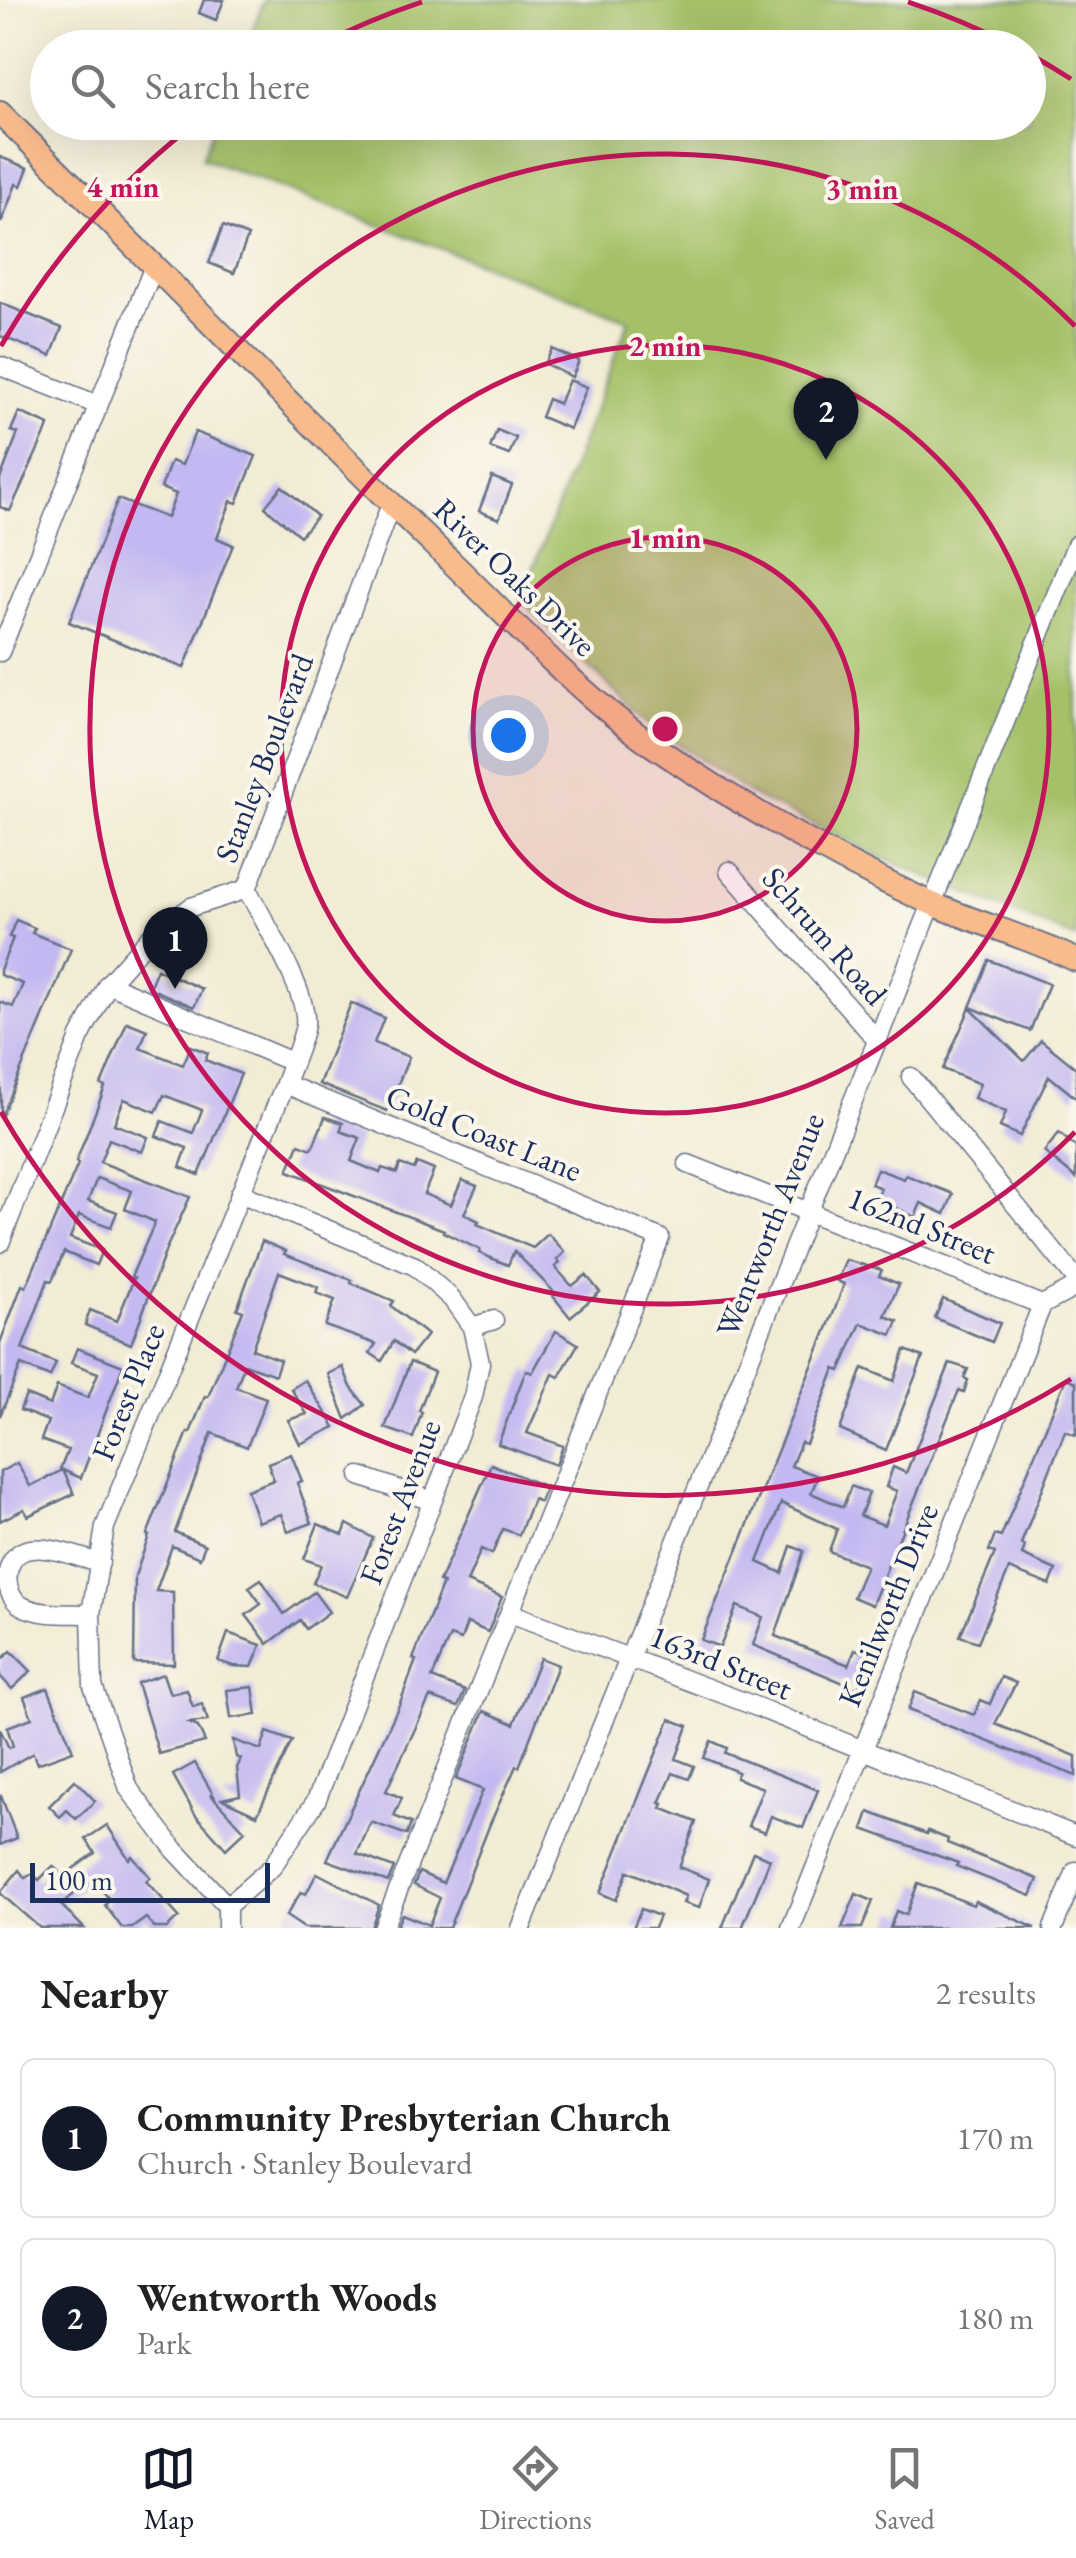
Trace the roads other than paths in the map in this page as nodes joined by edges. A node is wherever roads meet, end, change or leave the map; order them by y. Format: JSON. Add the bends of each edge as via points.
{"nodes":[{"id":1,"x":0,"y":114,"type":"edge"},
{"id":2,"x":154,"y":266,"type":"junction"},
{"id":3,"x":0,"y":366,"type":"edge"},
{"id":4,"x":98,"y":405,"type":"junction"},
{"id":5,"x":391,"y":504,"type":"junction"},
{"id":6,"x":1076,"y":546,"type":"edge"},
{"id":7,"x":0,"y":652,"type":"edge"},
{"id":8,"x":729,"y":870,"type":"dead end"},
{"id":9,"x":247,"y":889,"type":"junction"},
{"id":10,"x":931,"y":903,"type":"junction"},
{"id":11,"x":1076,"y":960,"type":"edge"},
{"id":12,"x":108,"y":984,"type":"junction"},
{"id":13,"x":877,"y":1040,"type":"junction"},
{"id":14,"x":292,"y":1062,"type":"junction"},
{"id":15,"x":910,"y":1077,"type":"dead end"},
{"id":16,"x":284,"y":1084,"type":"junction"},
{"id":17,"x":688,"y":1164,"type":"dead end"},
{"id":18,"x":240,"y":1194,"type":"junction"},
{"id":19,"x":808,"y":1212,"type":"junction"},
{"id":20,"x":0,"y":1244,"type":"edge"},
{"id":21,"x":1076,"y":1279,"type":"edge"},
{"id":22,"x":1076,"y":1287,"type":"edge"},
{"id":23,"x":1042,"y":1306,"type":"junction"},
{"id":24,"x":494,"y":1320,"type":"dead end"},
{"id":25,"x":472,"y":1327,"type":"junction"},
{"id":26,"x":360,"y":1476,"type":"dead end"},
{"id":27,"x":432,"y":1501,"type":"junction"},
{"id":28,"x":100,"y":1563,"type":"junction"},
{"id":29,"x":510,"y":1613,"type":"junction"},
{"id":30,"x":91,"y":1614,"type":"junction"},
{"id":31,"x":630,"y":1658,"type":"junction"},
{"id":32,"x":862,"y":1751,"type":"junction"},
{"id":33,"x":1076,"y":1836,"type":"edge"},
{"id":34,"x":1076,"y":1871,"type":"edge"},
{"id":35,"x":227,"y":1906,"type":"junction"},
{"id":36,"x":227,"y":1928,"type":"edge"},
{"id":37,"x":383,"y":1928,"type":"edge"},
{"id":38,"x":522,"y":1928,"type":"edge"},
{"id":39,"x":791,"y":1928,"type":"edge"},
{"id":40,"x":1053,"y":1928,"type":"edge"}],
"edges":[{"from":1,"to":2,"type":"main road","name":"River Oaks Drive"},
{"from":2,"to":4,"type":"street"},
{"from":2,"to":5,"type":"main road","name":"River Oaks Drive"},
{"from":3,"to":4,"type":"street"},
{"from":4,"to":7,"type":"street"},
{"from":5,"to":9,"type":"street","name":"Stanley Boulevard"},
{"from":5,"to":10,"type":"main road","name":"River Oaks Drive","via":[[648,742],[744,806]]},
{"from":6,"to":10,"type":"street","name":"Wentworth Avenue"},
{"from":8,"to":13,"type":"street","name":"Schrum Road"},
{"from":9,"to":12,"type":"street","name":"Stanley Boulevard","via":[[191,906],[149,938]]},
{"from":9,"to":14,"type":"street","name":"Forest Place","via":[[301,998],[305,1022]]},
{"from":10,"to":11,"type":"main road","name":"River Oaks Drive"},
{"from":10,"to":13,"type":"street","name":"Wentworth Avenue"},
{"from":12,"to":14,"type":"street"},
{"from":12,"to":20,"type":"street","name":"Stanley Boulevard","via":[[80,1037]]},
{"from":13,"to":19,"type":"street","name":"Wentworth Avenue"},
{"from":14,"to":16,"type":"street","name":"Forest Place"},
{"from":15,"to":21,"type":"street"},
{"from":16,"to":18,"type":"street","name":"Forest Place"},
{"from":16,"to":29,"type":"street","name":"Gold Coast Lane","via":[[660,1238]]},
{"from":17,"to":19,"type":"street","name":"162nd Street"},
{"from":18,"to":25,"type":"street","via":[[415,1266],[452,1298]]},
{"from":18,"to":28,"type":"street","name":"Forest Place","via":[[106,1527]]},
{"from":19,"to":23,"type":"street","name":"162nd Street"},
{"from":19,"to":31,"type":"street","name":"Wentworth Avenue"},
{"from":22,"to":23,"type":"street"},
{"from":23,"to":32,"type":"street","name":"Kenilworth Drive"},
{"from":24,"to":25,"type":"street"},
{"from":25,"to":27,"type":"street","name":"Forest Avenue","via":[[480,1363],[473,1397]]},
{"from":26,"to":27,"type":"street"},
{"from":27,"to":35,"type":"street","name":"Forest Avenue","via":[[316,1801],[272,1867]]},
{"from":28,"to":30,"type":"street","name":"Forest Place"},
{"from":28,"to":30,"type":"street","via":[[30,1548],[16,1554],[6,1578],[7,1592],[24,1608]]},
{"from":29,"to":31,"type":"street","name":"163rd Street"},
{"from":29,"to":37,"type":"street"},
{"from":30,"to":35,"type":"street","name":"Forest Place","via":[[93,1686],[130,1789]]},
{"from":31,"to":32,"type":"street","name":"163rd Street"},
{"from":31,"to":38,"type":"street","name":"Wentworth Avenue"},
{"from":32,"to":33,"type":"street","name":"163rd Street"},
{"from":32,"to":39,"type":"street","name":"Kenilworth Drive"},
{"from":34,"to":40,"type":"street"},
{"from":35,"to":36,"type":"street"}]}
